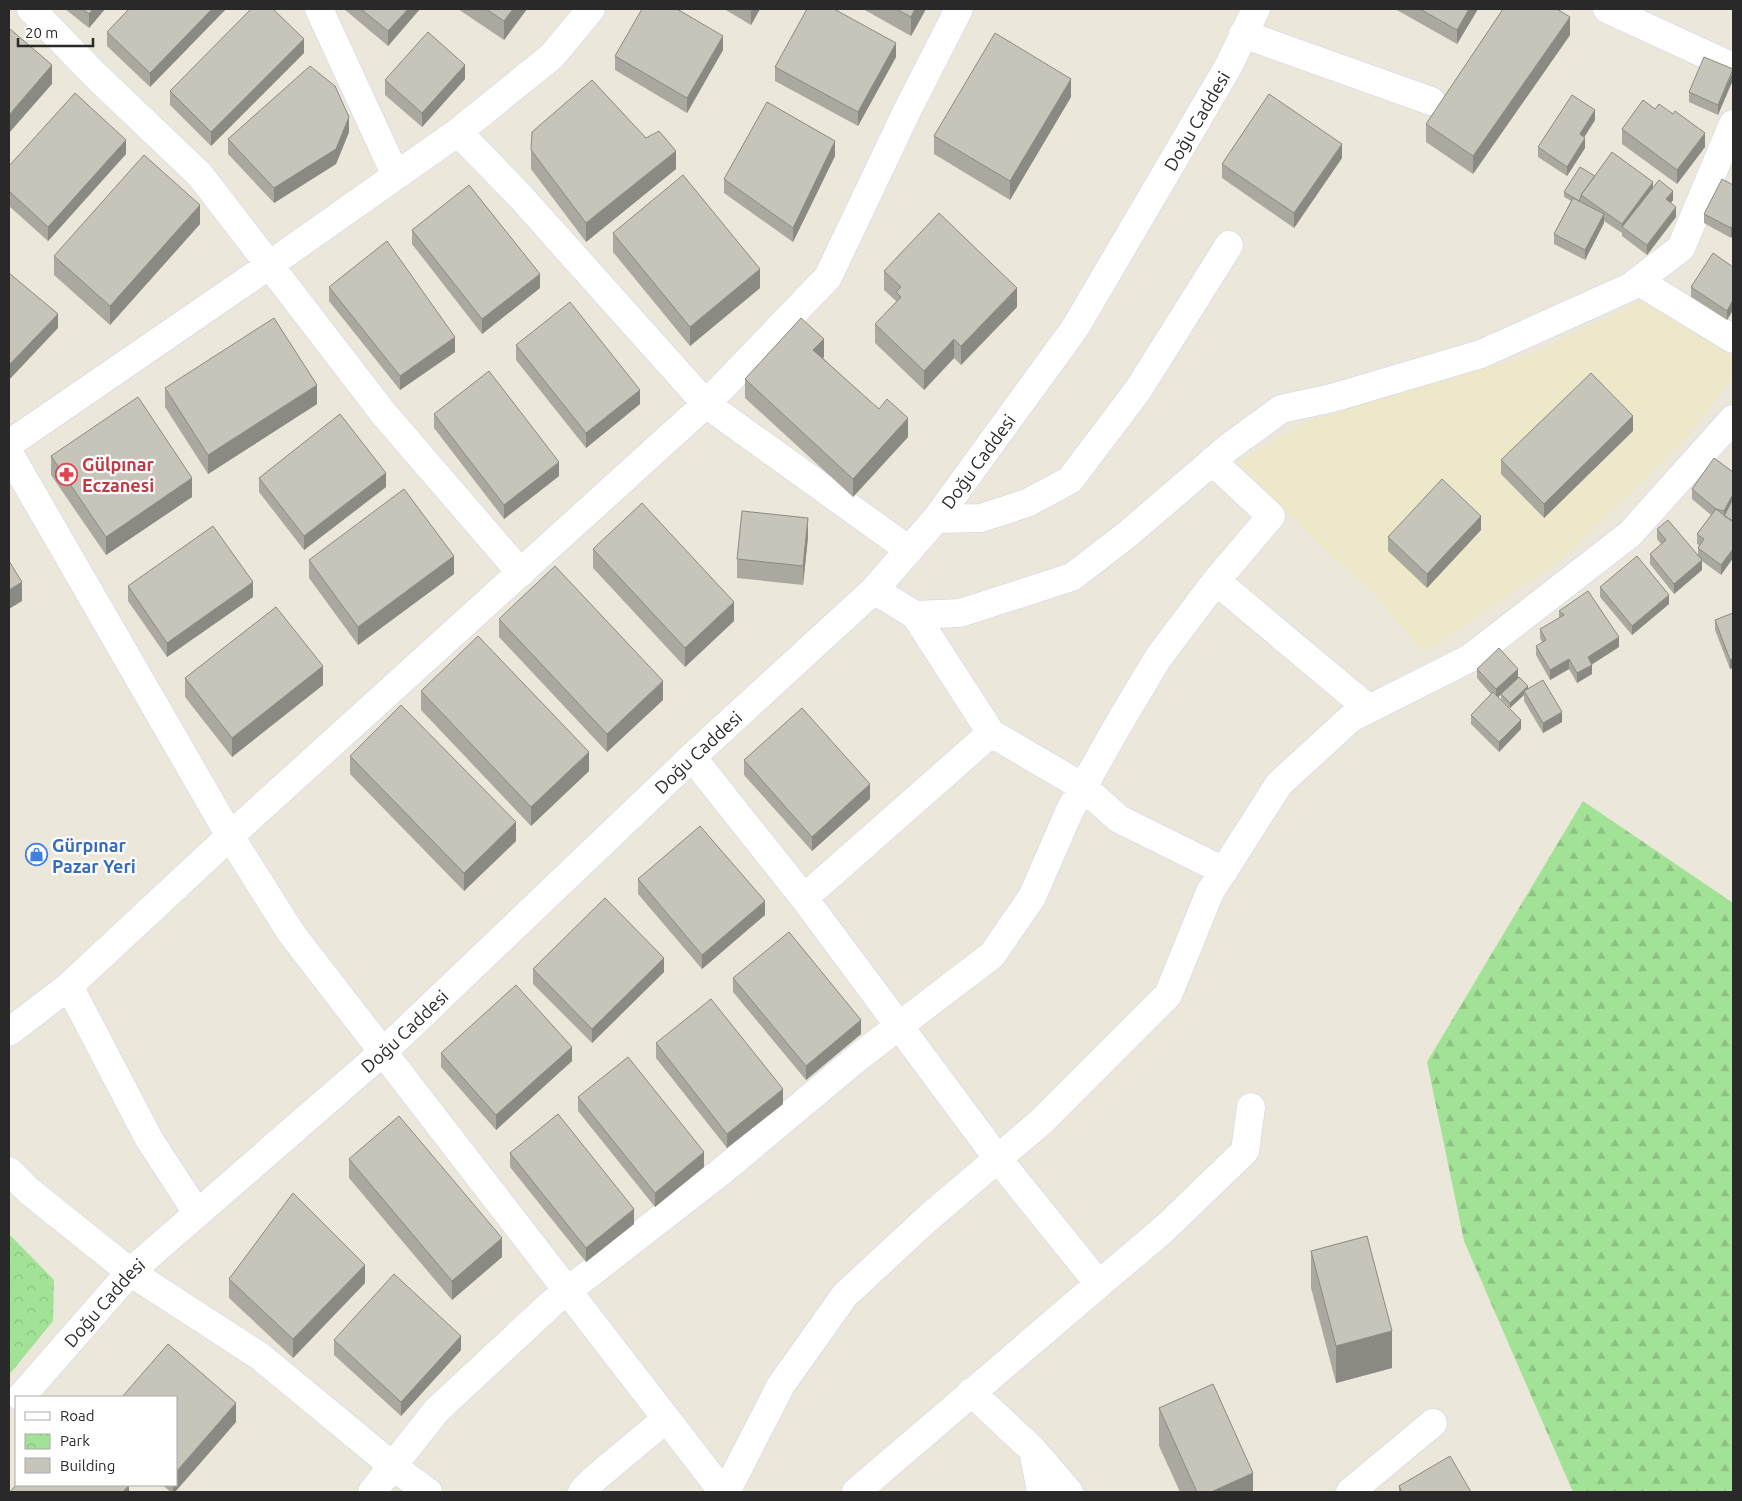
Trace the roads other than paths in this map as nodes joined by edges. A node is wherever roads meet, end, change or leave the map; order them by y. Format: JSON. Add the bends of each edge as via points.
{"nodes":[{"id":1,"x":30,"y":9,"type":"edge"},
{"id":2,"x":318,"y":9,"type":"edge"},
{"id":3,"x":591,"y":9,"type":"edge"},
{"id":4,"x":959,"y":9,"type":"edge"},
{"id":5,"x":1256,"y":9,"type":"edge"},
{"id":6,"x":1607,"y":9,"type":"edge"},
{"id":7,"x":1244,"y":34,"type":"junction"},
{"id":8,"x":1733,"y":67,"type":"edge"},
{"id":9,"x":1431,"y":101,"type":"dead end"},
{"id":10,"x":1733,"y":124,"type":"edge"},
{"id":11,"x":458,"y":132,"type":"junction"},
{"id":12,"x":396,"y":176,"type":"junction"},
{"id":13,"x":1230,"y":246,"type":"dead end"},
{"id":14,"x":270,"y":265,"type":"junction"},
{"id":15,"x":1638,"y":281,"type":"junction"},
{"id":16,"x":1733,"y":340,"type":"edge"},
{"id":17,"x":706,"y":404,"type":"junction"},
{"id":18,"x":1733,"y":419,"type":"edge"},
{"id":19,"x":9,"y":444,"type":"edge"},
{"id":20,"x":9,"y":453,"type":"edge"},
{"id":21,"x":1212,"y":461,"type":"junction"},
{"id":22,"x":936,"y":519,"type":"junction"},
{"id":23,"x":909,"y":550,"type":"junction"},
{"id":24,"x":521,"y":573,"type":"junction"},
{"id":25,"x":1216,"y":581,"type":"junction"},
{"id":26,"x":874,"y":590,"type":"junction"},
{"id":27,"x":915,"y":615,"type":"junction"},
{"id":28,"x":1369,"y":709,"type":"junction"},
{"id":29,"x":991,"y":733,"type":"junction"},
{"id":30,"x":692,"y":757,"type":"junction"},
{"id":31,"x":1083,"y":788,"type":"junction"},
{"id":32,"x":230,"y":836,"type":"junction"},
{"id":33,"x":1224,"y":871,"type":"junction"},
{"id":34,"x":804,"y":898,"type":"junction"},
{"id":35,"x":69,"y":986,"type":"junction"},
{"id":36,"x":900,"y":1025,"type":"junction"},
{"id":37,"x":9,"y":1032,"type":"edge"},
{"id":38,"x":383,"y":1052,"type":"junction"},
{"id":39,"x":1251,"y":1107,"type":"dead end"},
{"id":40,"x":998,"y":1159,"type":"junction"},
{"id":41,"x":9,"y":1171,"type":"edge"},
{"id":42,"x":197,"y":1214,"type":"junction"},
{"id":43,"x":130,"y":1272,"type":"junction"},
{"id":44,"x":1099,"y":1284,"type":"junction"},
{"id":45,"x":567,"y":1291,"type":"junction"},
{"id":46,"x":971,"y":1392,"type":"junction"},
{"id":47,"x":22,"y":1396,"type":"edge"},
{"id":48,"x":666,"y":1419,"type":"junction"},
{"id":49,"x":1433,"y":1423,"type":"dead end"},
{"id":50,"x":1033,"y":1450,"type":"junction"},
{"id":51,"x":394,"y":1467,"type":"junction"},
{"id":52,"x":372,"y":1492,"type":"edge"},
{"id":53,"x":428,"y":1492,"type":"edge"},
{"id":54,"x":582,"y":1492,"type":"edge"},
{"id":55,"x":724,"y":1492,"type":"edge"},
{"id":56,"x":856,"y":1492,"type":"edge"},
{"id":57,"x":1041,"y":1492,"type":"edge"},
{"id":58,"x":1069,"y":1492,"type":"edge"},
{"id":59,"x":1350,"y":1492,"type":"edge"}],
"edges":[{"from":1,"to":14,"type":"street","via":[[200,175]]},
{"from":2,"to":12,"type":"street"},
{"from":3,"to":11,"type":"street","via":[[552,56]]},
{"from":4,"to":17,"type":"street","via":[[828,277]]},
{"from":5,"to":7,"type":"street","name":"Doğu Caddesi"},
{"from":6,"to":8,"type":"street"},
{"from":7,"to":9,"type":"street"},
{"from":7,"to":22,"type":"street","name":"Doğu Caddesi","via":[[1075,328]]},
{"from":10,"to":15,"type":"street","via":[[1680,248]]},
{"from":11,"to":12,"type":"street"},
{"from":11,"to":17,"type":"street","via":[[520,196]]},
{"from":12,"to":14,"type":"street"},
{"from":13,"to":22,"type":"street","via":[[1138,390],[1070,480],[1027,503],[981,518]]},
{"from":14,"to":19,"type":"street"},
{"from":14,"to":24,"type":"street","via":[[384,414]]},
{"from":15,"to":16,"type":"street"},
{"from":15,"to":21,"type":"street","via":[[1481,354],[1332,398],[1281,408]]},
{"from":17,"to":23,"type":"street"},
{"from":17,"to":24,"type":"street"},
{"from":18,"to":28,"type":"street","via":[[1630,534],[1470,658]]},
{"from":20,"to":32,"type":"street"},
{"from":21,"to":25,"type":"street","via":[[1271,516]]},
{"from":21,"to":27,"type":"street","via":[[1072,577],[960,613]]},
{"from":22,"to":23,"type":"street","name":"Doğu Caddesi"},
{"from":23,"to":26,"type":"street","name":"Doğu Caddesi"},
{"from":24,"to":32,"type":"street"},
{"from":25,"to":28,"type":"street"},
{"from":25,"to":31,"type":"street","via":[[1158,658]]},
{"from":26,"to":27,"type":"street"},
{"from":26,"to":30,"type":"street","name":"Doğu Caddesi"},
{"from":27,"to":29,"type":"street"},
{"from":28,"to":33,"type":"street","via":[[1352,718],[1279,784]]},
{"from":29,"to":31,"type":"street"},
{"from":29,"to":34,"type":"street"},
{"from":30,"to":34,"type":"street"},
{"from":30,"to":38,"type":"street","name":"Doğu Caddesi"},
{"from":31,"to":33,"type":"street","via":[[1119,819]]},
{"from":31,"to":36,"type":"street","via":[[1032,897],[992,955]]},
{"from":32,"to":35,"type":"street"},
{"from":32,"to":38,"type":"street","via":[[290,932]]},
{"from":33,"to":40,"type":"street","via":[[1210,892],[1168,995],[1042,1121]]},
{"from":34,"to":36,"type":"street"},
{"from":35,"to":37,"type":"street"},
{"from":35,"to":42,"type":"street","via":[[149,1139]]},
{"from":36,"to":40,"type":"street"},
{"from":36,"to":45,"type":"street","via":[[722,1171]]},
{"from":38,"to":42,"type":"street","name":"Doğu Caddesi"},
{"from":38,"to":45,"type":"street"},
{"from":39,"to":44,"type":"street","via":[[1245,1151],[1163,1230]]},
{"from":40,"to":44,"type":"street"},
{"from":40,"to":55,"type":"street","via":[[845,1295],[781,1385]]},
{"from":41,"to":43,"type":"street"},
{"from":42,"to":43,"type":"street","name":"Doğu Caddesi"},
{"from":43,"to":47,"type":"street","name":"Doğu Caddesi"},
{"from":43,"to":51,"type":"street","via":[[261,1357]]},
{"from":44,"to":46,"type":"street"},
{"from":45,"to":48,"type":"street"},
{"from":45,"to":51,"type":"street","via":[[438,1410]]},
{"from":46,"to":50,"type":"street"},
{"from":46,"to":56,"type":"street"},
{"from":48,"to":54,"type":"street"},
{"from":48,"to":55,"type":"street"},
{"from":49,"to":59,"type":"street"},
{"from":50,"to":57,"type":"street"},
{"from":50,"to":58,"type":"street"},
{"from":51,"to":52,"type":"street"},
{"from":51,"to":53,"type":"street"}]}
